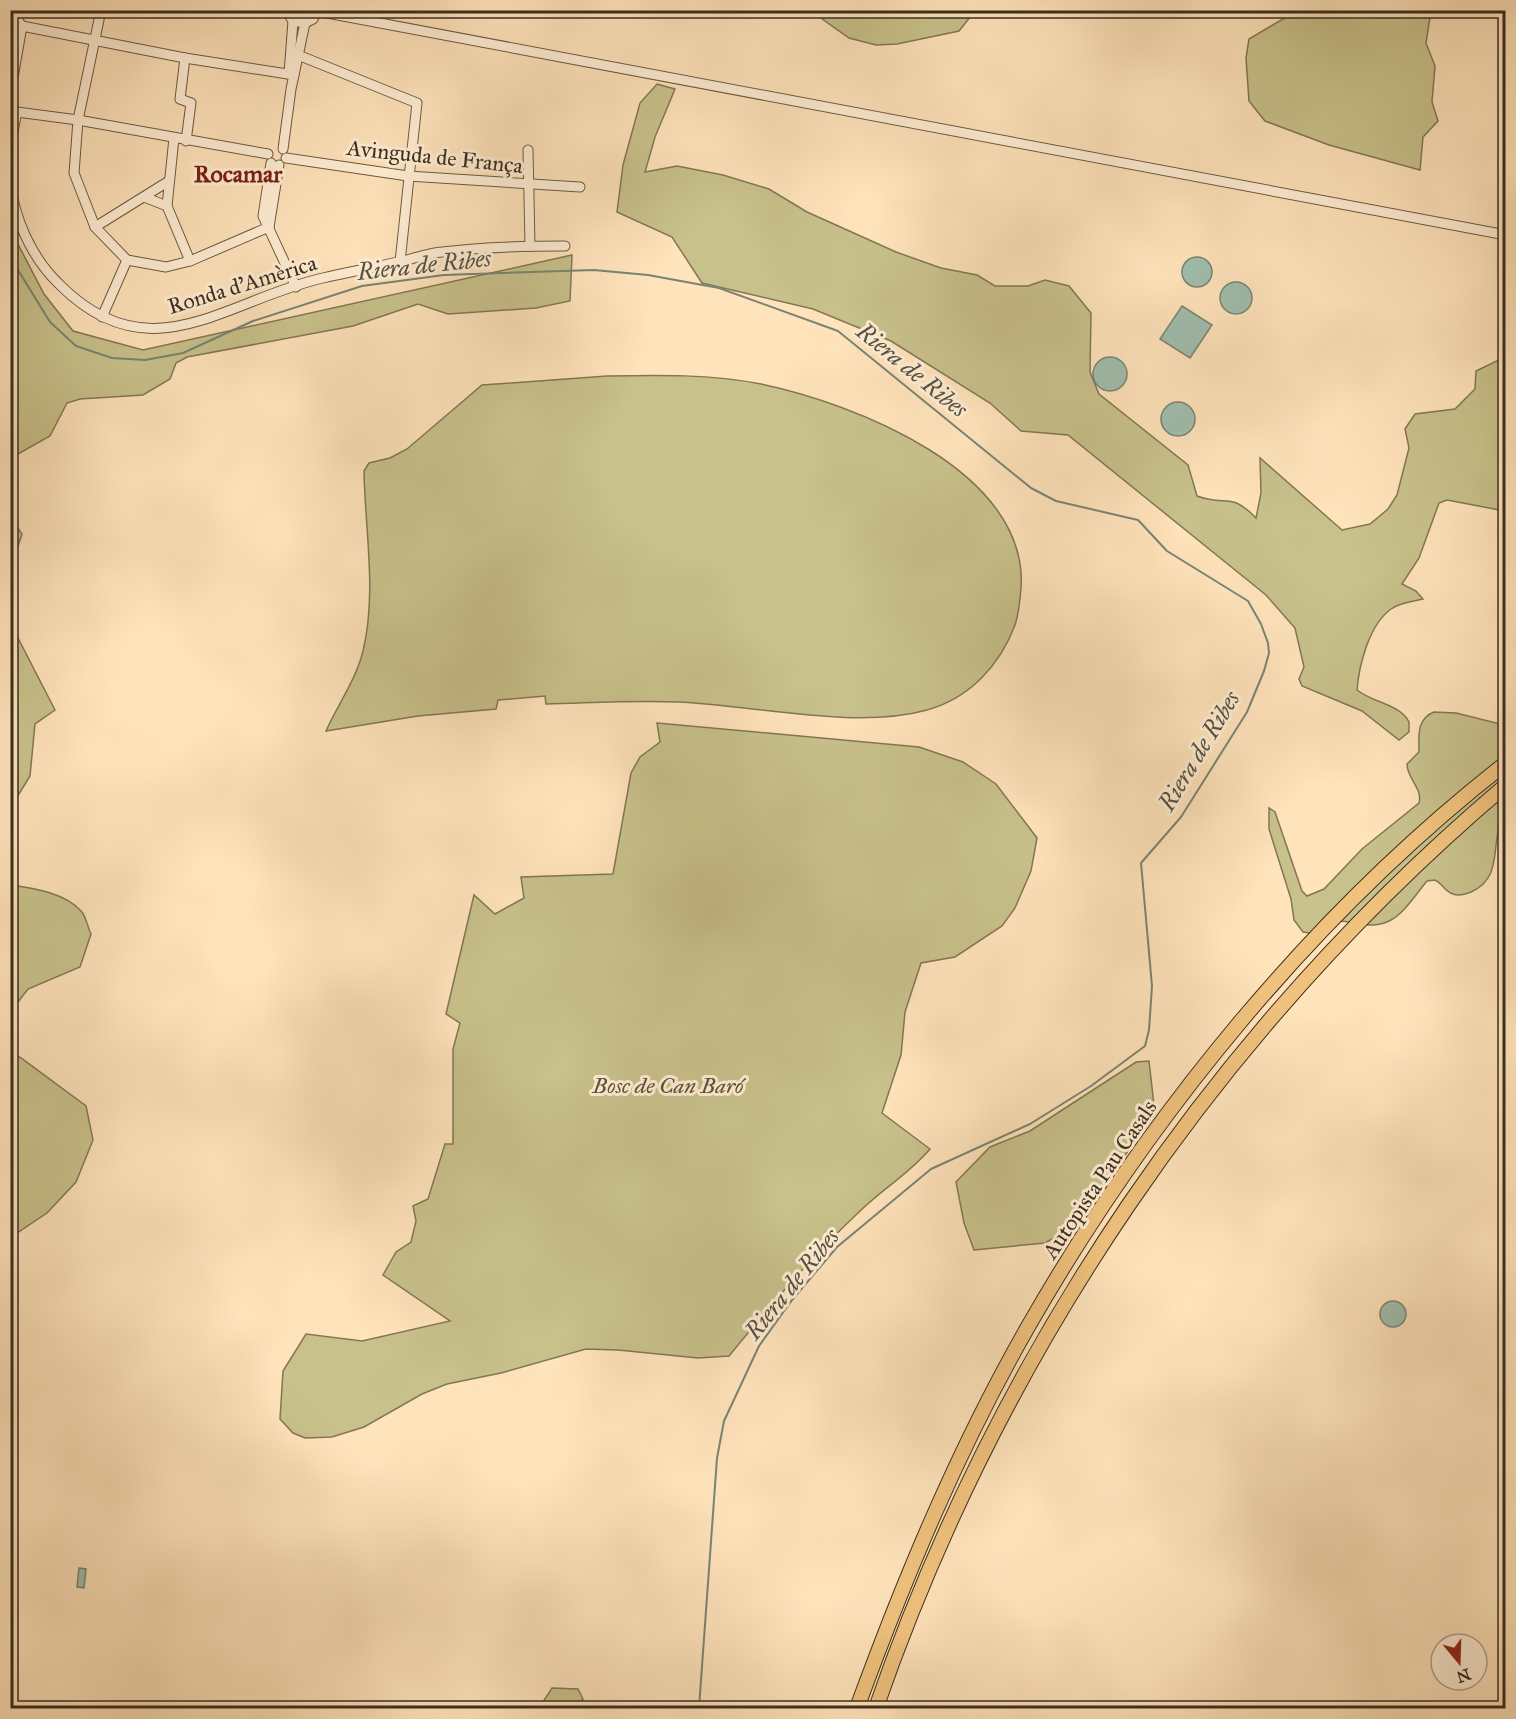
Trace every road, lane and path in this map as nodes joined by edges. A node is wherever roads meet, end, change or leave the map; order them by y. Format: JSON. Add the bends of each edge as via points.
{"nodes":[{"id":1,"x":20,"y":10,"type":"edge"},
{"id":2,"x":101,"y":10,"type":"edge"},
{"id":3,"x":286,"y":10,"type":"edge"},
{"id":4,"x":314,"y":11,"type":"edge"},
{"id":5,"x":293,"y":21,"type":"junction"},
{"id":6,"x":305,"y":23,"type":"junction"},
{"id":7,"x":22,"y":26,"type":"junction"},
{"id":8,"x":94,"y":41,"type":"junction"},
{"id":9,"x":298,"y":55,"type":"junction"},
{"id":10,"x":185,"y":58,"type":"junction"},
{"id":11,"x":291,"y":75,"type":"junction"},
{"id":12,"x":10,"y":95,"type":"edge"},
{"id":13,"x":10,"y":103,"type":"edge"},
{"id":14,"x":16,"y":112,"type":"junction"},
{"id":15,"x":78,"y":120,"type":"junction"},
{"id":16,"x":174,"y":138,"type":"junction"},
{"id":17,"x":186,"y":141,"type":"junction"},
{"id":18,"x":10,"y":146,"type":"edge"},
{"id":19,"x":528,"y":150,"type":"dead end"},
{"id":20,"x":282,"y":151,"type":"junction"},
{"id":21,"x":273,"y":161,"type":"junction"},
{"id":22,"x":408,"y":176,"type":"junction"},
{"id":23,"x":10,"y":180,"type":"edge"},
{"id":24,"x":169,"y":181,"type":"junction"},
{"id":25,"x":528,"y":185,"type":"junction"},
{"id":26,"x":580,"y":187,"type":"dead end"},
{"id":27,"x":144,"y":197,"type":"junction"},
{"id":28,"x":167,"y":206,"type":"junction"},
{"id":29,"x":95,"y":227,"type":"junction"},
{"id":30,"x":268,"y":227,"type":"junction"},
{"id":31,"x":1506,"y":235,"type":"edge"},
{"id":32,"x":530,"y":246,"type":"junction"},
{"id":33,"x":565,"y":246,"type":"dead end"},
{"id":34,"x":127,"y":260,"type":"junction"},
{"id":35,"x":190,"y":261,"type":"junction"},
{"id":36,"x":400,"y":262,"type":"junction"},
{"id":37,"x":296,"y":286,"type":"junction"},
{"id":38,"x":102,"y":317,"type":"junction"},
{"id":39,"x":1506,"y":755,"type":"edge"},
{"id":40,"x":1506,"y":763,"type":"edge"},
{"id":41,"x":1506,"y":784,"type":"edge"},
{"id":42,"x":1462,"y":797,"type":"junction"},
{"id":43,"x":857,"y":1708,"type":"edge"},
{"id":44,"x":876,"y":1708,"type":"edge"}],
"edges":[{"from":1,"to":7,"type":"street","via":[[18,21]]},
{"from":2,"to":8,"type":"street"},
{"from":3,"to":5,"type":"street"},
{"from":4,"to":6,"type":"street","via":[[313,19]]},
{"from":4,"to":31,"type":"street"},
{"from":5,"to":6,"type":"street"},
{"from":5,"to":11,"type":"street"},
{"from":6,"to":9,"type":"street"},
{"from":7,"to":8,"type":"street"},
{"from":7,"to":12,"type":"street"},
{"from":8,"to":10,"type":"street"},
{"from":8,"to":15,"type":"street"},
{"from":9,"to":11,"type":"street"},
{"from":9,"to":22,"type":"street","via":[[417,103]]},
{"from":10,"to":11,"type":"street"},
{"from":10,"to":17,"type":"street","via":[[180,99],[191,103]]},
{"from":11,"to":20,"type":"street"},
{"from":13,"to":14,"type":"street"},
{"from":14,"to":15,"type":"street"},
{"from":14,"to":18,"type":"street"},
{"from":15,"to":16,"type":"street"},
{"from":15,"to":29,"type":"street","via":[[74,173]]},
{"from":16,"to":17,"type":"street"},
{"from":16,"to":24,"type":"street"},
{"from":17,"to":21,"type":"street"},
{"from":19,"to":25,"type":"street"},
{"from":20,"to":21,"type":"street"},
{"from":20,"to":21,"type":"street"},
{"from":20,"to":22,"type":"street","name":"Avinguda de França"},
{"from":21,"to":30,"type":"street"},
{"from":22,"to":25,"type":"street","name":"Avinguda de França"},
{"from":22,"to":36,"type":"street"},
{"from":23,"to":38,"type":"street","name":"Ronda d'Amèrica","via":[[19,220],[48,274],[71,297]]},
{"from":24,"to":27,"type":"street"},
{"from":24,"to":28,"type":"street"},
{"from":25,"to":26,"type":"street","name":"Avinguda de França"},
{"from":25,"to":32,"type":"street"},
{"from":27,"to":28,"type":"street"},
{"from":27,"to":29,"type":"street"},
{"from":28,"to":35,"type":"street"},
{"from":29,"to":34,"type":"street"},
{"from":30,"to":35,"type":"street"},
{"from":30,"to":37,"type":"street"},
{"from":32,"to":33,"type":"street","name":"Ronda d'Amèrica"},
{"from":32,"to":36,"type":"street","name":"Ronda d'Amèrica","via":[[441,252]]},
{"from":34,"to":35,"type":"street","via":[[166,267]]},
{"from":34,"to":38,"type":"street"},
{"from":36,"to":37,"type":"street","name":"Ronda d'Amèrica"},
{"from":37,"to":38,"type":"street","name":"Ronda d'Amèrica","via":[[176,327],[151,330],[124,326]]},
{"from":39,"to":42,"type":"highway","via":[[1466,789]]},
{"from":40,"to":42,"type":"highway","name":"Autopista Pau Casals"},
{"from":41,"to":44,"type":"highway","name":"Autopista Pau Casals","via":[[1384,895],[1298,986],[1210,1092],[1121,1214],[1044,1338],[990,1438],[945,1533]]},
{"from":42,"to":43,"type":"highway","name":"Autopista Pau Casals","via":[[1383,870],[1284,972],[1194,1080],[1108,1199],[1029,1325],[976,1425],[910,1569]]}]}
